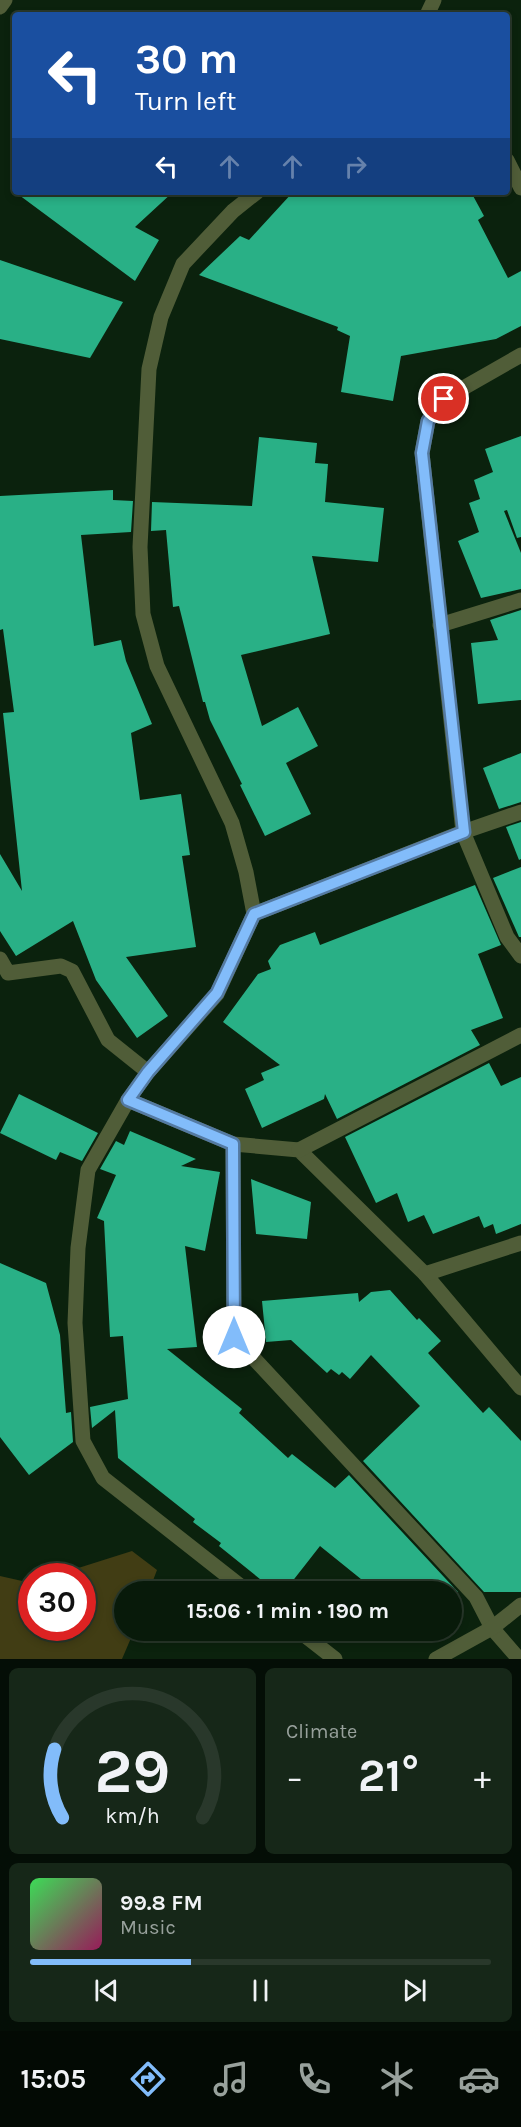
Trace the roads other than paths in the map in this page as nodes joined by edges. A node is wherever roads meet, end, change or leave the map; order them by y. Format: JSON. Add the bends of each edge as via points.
{"nodes":[{"id":1,"x":5,"y":0,"type":"edge"},
{"id":2,"x":0,"y":7,"type":"edge"},
{"id":3,"x":510,"y":166,"type":"edge"},
{"id":4,"x":521,"y":188,"type":"edge"},
{"id":5,"x":253,"y":195,"type":"edge"},
{"id":6,"x":521,"y":355,"type":"edge"},
{"id":7,"x":521,"y":600,"type":"edge"},
{"id":8,"x":440,"y":625,"type":"junction"},
{"id":9,"x":521,"y":812,"type":"edge"},
{"id":10,"x":464,"y":832,"type":"junction"},
{"id":11,"x":254,"y":914,"type":"junction"},
{"id":12,"x":521,"y":957,"type":"edge"},
{"id":13,"x":0,"y":959,"type":"edge"},
{"id":14,"x":521,"y":1035,"type":"edge"},
{"id":15,"x":148,"y":1072,"type":"junction"},
{"id":16,"x":128,"y":1100,"type":"junction"},
{"id":17,"x":233,"y":1144,"type":"junction"},
{"id":18,"x":299,"y":1150,"type":"junction"},
{"id":19,"x":521,"y":1243,"type":"edge"},
{"id":20,"x":425,"y":1274,"type":"junction"},
{"id":21,"x":521,"y":1388,"type":"edge"},
{"id":22,"x":234,"y":1581,"type":"edge"},
{"id":23,"x":521,"y":1605,"type":"edge"},
{"id":24,"x":492,"y":1628,"type":"junction"},
{"id":25,"x":312,"y":1641,"type":"edge"},
{"id":26,"x":335,"y":1659,"type":"edge"},
{"id":27,"x":436,"y":1659,"type":"edge"},
{"id":28,"x":519,"y":1659,"type":"edge"}],
"edges":[{"from":1,"to":2,"type":"street"},
{"from":3,"to":4,"type":"street"},
{"from":5,"to":11,"type":"street","via":[[183,264],[160,317],[149,369],[140,547],[143,614],[157,666],[232,824]]},
{"from":6,"to":8,"type":"street","via":[[444,399],[428,421],[422,453]]},
{"from":7,"to":8,"type":"street"},
{"from":8,"to":10,"type":"street"},
{"from":9,"to":10,"type":"street"},
{"from":10,"to":11,"type":"street"},
{"from":10,"to":12,"type":"street","via":[[507,937]]},
{"from":11,"to":15,"type":"street","via":[[217,993]]},
{"from":13,"to":15,"type":"street","via":[[8,973],[61,966],[72,971],[108,1040]]},
{"from":14,"to":18,"type":"street"},
{"from":15,"to":16,"type":"street"},
{"from":16,"to":17,"type":"street"},
{"from":16,"to":22,"type":"street","via":[[88,1170],[78,1248],[75,1323],[83,1441],[103,1478]]},
{"from":17,"to":18,"type":"street"},
{"from":17,"to":24,"type":"street","via":[[234,1337],[476,1597]]},
{"from":18,"to":20,"type":"street"},
{"from":19,"to":20,"type":"street"},
{"from":20,"to":21,"type":"street"},
{"from":23,"to":24,"type":"street"},
{"from":24,"to":27,"type":"street"},
{"from":24,"to":28,"type":"street"},
{"from":25,"to":26,"type":"street"}]}
